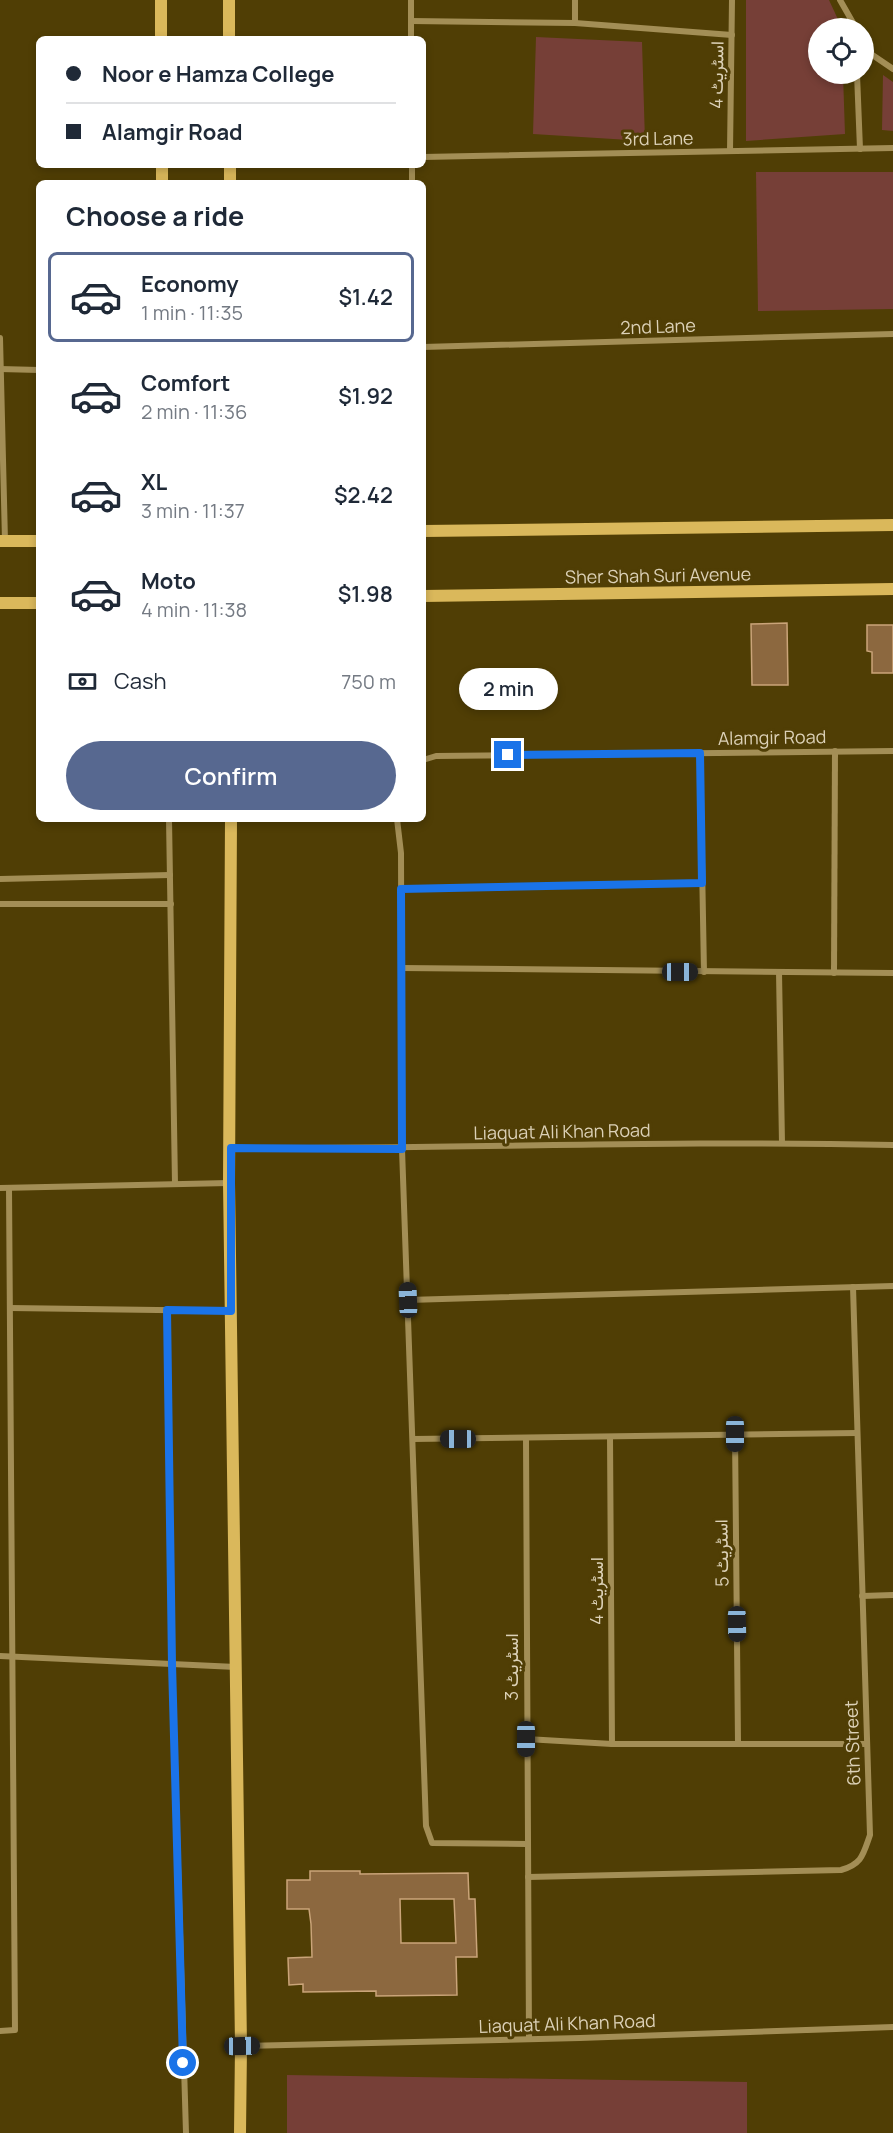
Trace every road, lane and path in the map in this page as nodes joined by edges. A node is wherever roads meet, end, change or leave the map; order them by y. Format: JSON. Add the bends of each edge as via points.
{"nodes":[{"id":1,"x":161,"y":0,"type":"edge"},
{"id":2,"x":229,"y":0,"type":"edge"},
{"id":3,"x":411,"y":0,"type":"edge"},
{"id":4,"x":575,"y":0,"type":"edge"},
{"id":5,"x":732,"y":0,"type":"edge"},
{"id":6,"x":840,"y":0,"type":"edge"},
{"id":7,"x":850,"y":18,"type":"edge"},
{"id":8,"x":411,"y":21,"type":"junction"},
{"id":9,"x":575,"y":23,"type":"junction"},
{"id":10,"x":732,"y":35,"type":"junction"},
{"id":11,"x":161,"y":36,"type":"edge"},
{"id":12,"x":229,"y":36,"type":"edge"},
{"id":13,"x":411,"y":36,"type":"edge"},
{"id":14,"x":874,"y":56,"type":"edge"},
{"id":15,"x":893,"y":69,"type":"edge"},
{"id":16,"x":857,"y":84,"type":"edge"},
{"id":17,"x":893,"y":148,"type":"edge"},
{"id":18,"x":860,"y":149,"type":"junction"},
{"id":19,"x":730,"y":151,"type":"junction"},
{"id":20,"x":426,"y":157,"type":"edge"},
{"id":21,"x":893,"y":334,"type":"edge"},
{"id":22,"x":0,"y":338,"type":"edge"},
{"id":23,"x":426,"y":347,"type":"edge"},
{"id":24,"x":1,"y":369,"type":"edge"},
{"id":25,"x":36,"y":370,"type":"edge"},
{"id":26,"x":893,"y":525,"type":"edge"},
{"id":27,"x":426,"y":531,"type":"edge"},
{"id":28,"x":2,"y":541,"type":"edge"},
{"id":29,"x":36,"y":541,"type":"edge"},
{"id":30,"x":893,"y":589,"type":"edge"},
{"id":31,"x":426,"y":596,"type":"edge"},
{"id":32,"x":0,"y":603,"type":"edge"},
{"id":33,"x":36,"y":603,"type":"edge"},
{"id":34,"x":893,"y":750,"type":"edge"},
{"id":35,"x":835,"y":751,"type":"junction"},
{"id":36,"x":700,"y":753,"type":"junction"},
{"id":37,"x":426,"y":758,"type":"edge"},
{"id":38,"x":169,"y":822,"type":"edge"},
{"id":39,"x":231,"y":822,"type":"edge"},
{"id":40,"x":397,"y":822,"type":"edge"},
{"id":41,"x":170,"y":875,"type":"junction"},
{"id":42,"x":0,"y":879,"type":"edge"},
{"id":43,"x":702,"y":883,"type":"junction"},
{"id":44,"x":401,"y":889,"type":"junction"},
{"id":45,"x":0,"y":904,"type":"edge"},
{"id":46,"x":171,"y":904,"type":"junction"},
{"id":47,"x":401,"y":968,"type":"junction"},
{"id":48,"x":704,"y":972,"type":"junction"},
{"id":49,"x":779,"y":972,"type":"junction"},
{"id":50,"x":834,"y":973,"type":"junction"},
{"id":51,"x":893,"y":973,"type":"edge"},
{"id":52,"x":782,"y":1143,"type":"junction"},
{"id":53,"x":893,"y":1145,"type":"edge"},
{"id":54,"x":231,"y":1148,"type":"junction"},
{"id":55,"x":402,"y":1149,"type":"junction"},
{"id":56,"x":175,"y":1184,"type":"junction"},
{"id":57,"x":229,"y":1184,"type":"junction"},
{"id":58,"x":0,"y":1188,"type":"edge"},
{"id":59,"x":9,"y":1188,"type":"junction"},
{"id":60,"x":893,"y":1286,"type":"edge"},
{"id":61,"x":853,"y":1287,"type":"junction"},
{"id":62,"x":408,"y":1300,"type":"junction"},
{"id":63,"x":10,"y":1308,"type":"junction"},
{"id":64,"x":167,"y":1310,"type":"junction"},
{"id":65,"x":231,"y":1311,"type":"junction"},
{"id":66,"x":857,"y":1433,"type":"junction"},
{"id":67,"x":735,"y":1434,"type":"junction"},
{"id":68,"x":610,"y":1437,"type":"junction"},
{"id":69,"x":526,"y":1438,"type":"junction"},
{"id":70,"x":413,"y":1439,"type":"junction"},
{"id":71,"x":893,"y":1595,"type":"edge"},
{"id":72,"x":862,"y":1596,"type":"junction"},
{"id":73,"x":0,"y":1656,"type":"edge"},
{"id":74,"x":14,"y":1656,"type":"junction"},
{"id":75,"x":172,"y":1664,"type":"junction"},
{"id":76,"x":236,"y":1668,"type":"junction"},
{"id":77,"x":526,"y":1739,"type":"junction"},
{"id":78,"x":738,"y":1743,"type":"junction"},
{"id":79,"x":612,"y":1744,"type":"junction"},
{"id":80,"x":867,"y":1744,"type":"junction"},
{"id":81,"x":527,"y":1844,"type":"junction"},
{"id":82,"x":528,"y":1877,"type":"junction"},
{"id":83,"x":893,"y":2027,"type":"edge"},
{"id":84,"x":0,"y":2031,"type":"edge"},
{"id":85,"x":529,"y":2039,"type":"junction"},
{"id":86,"x":242,"y":2046,"type":"junction"},
{"id":87,"x":186,"y":2133,"type":"edge"},
{"id":88,"x":240,"y":2133,"type":"edge"}],
"edges":[{"from":1,"to":11,"type":"street"},
{"from":2,"to":12,"type":"street"},
{"from":3,"to":8,"type":"street"},
{"from":4,"to":9,"type":"street"},
{"from":5,"to":10,"type":"street","name":"اسٹریٹ 4"},
{"from":6,"to":7,"type":"street"},
{"from":8,"to":9,"type":"street"},
{"from":8,"to":13,"type":"street"},
{"from":9,"to":10,"type":"street"},
{"from":10,"to":19,"type":"street","name":"اسٹریٹ 4"},
{"from":14,"to":15,"type":"street"},
{"from":16,"to":18,"type":"street"},
{"from":17,"to":18,"type":"street","name":"3rd Lane"},
{"from":18,"to":19,"type":"street","name":"3rd Lane"},
{"from":19,"to":20,"type":"street","name":"3rd Lane"},
{"from":21,"to":23,"type":"street","name":"2nd Lane"},
{"from":22,"to":24,"type":"street"},
{"from":24,"to":25,"type":"street"},
{"from":24,"to":28,"type":"street"},
{"from":26,"to":27,"type":"street"},
{"from":28,"to":29,"type":"street"},
{"from":30,"to":31,"type":"street","name":"Sher Shah Suri Avenue"},
{"from":32,"to":33,"type":"street"},
{"from":34,"to":35,"type":"street","name":"Alamgir Road"},
{"from":35,"to":36,"type":"street","name":"Alamgir Road"},
{"from":35,"to":50,"type":"street"},
{"from":36,"to":37,"type":"street","name":"Alamgir Road"},
{"from":36,"to":43,"type":"street"},
{"from":38,"to":41,"type":"street"},
{"from":39,"to":54,"type":"street"},
{"from":40,"to":44,"type":"street"},
{"from":41,"to":42,"type":"street"},
{"from":41,"to":46,"type":"street"},
{"from":43,"to":44,"type":"street"},
{"from":43,"to":48,"type":"street"},
{"from":44,"to":47,"type":"street"},
{"from":45,"to":46,"type":"street"},
{"from":46,"to":56,"type":"street"},
{"from":47,"to":48,"type":"street"},
{"from":47,"to":55,"type":"street"},
{"from":48,"to":49,"type":"street"},
{"from":49,"to":50,"type":"street"},
{"from":49,"to":52,"type":"street"},
{"from":50,"to":51,"type":"street"},
{"from":52,"to":53,"type":"street","name":"Liaquat Ali Khan Road"},
{"from":52,"to":55,"type":"street","name":"Liaquat Ali Khan Road"},
{"from":54,"to":55,"type":"street","name":"Liaquat Ali Khan Road"},
{"from":54,"to":57,"type":"street"},
{"from":55,"to":62,"type":"street"},
{"from":56,"to":57,"type":"street"},
{"from":56,"to":59,"type":"street"},
{"from":57,"to":65,"type":"street"},
{"from":58,"to":59,"type":"street"},
{"from":59,"to":63,"type":"street"},
{"from":60,"to":61,"type":"street"},
{"from":61,"to":62,"type":"street"},
{"from":61,"to":66,"type":"street","name":"6th Street"},
{"from":62,"to":70,"type":"street"},
{"from":63,"to":64,"type":"street"},
{"from":63,"to":74,"type":"street"},
{"from":64,"to":65,"type":"street"},
{"from":64,"to":75,"type":"street"},
{"from":65,"to":76,"type":"street"},
{"from":66,"to":67,"type":"street"},
{"from":66,"to":72,"type":"street","name":"6th Street"},
{"from":67,"to":68,"type":"street"},
{"from":67,"to":78,"type":"street","name":"اسٹریٹ 5"},
{"from":68,"to":69,"type":"street"},
{"from":68,"to":79,"type":"street","name":"اسٹریٹ 4"},
{"from":69,"to":70,"type":"street"},
{"from":69,"to":77,"type":"street","name":"اسٹریٹ 3"},
{"from":70,"to":81,"type":"street","via":[[426,1826],[432,1843]]},
{"from":71,"to":72,"type":"street"},
{"from":72,"to":80,"type":"street","name":"6th Street"},
{"from":73,"to":74,"type":"street"},
{"from":74,"to":75,"type":"street"},
{"from":74,"to":84,"type":"street","via":[[15,2030]]},
{"from":75,"to":76,"type":"street"},
{"from":75,"to":87,"type":"street"},
{"from":76,"to":86,"type":"street"},
{"from":77,"to":79,"type":"street"},
{"from":77,"to":81,"type":"street","name":"اسٹریٹ 3"},
{"from":78,"to":79,"type":"street"},
{"from":78,"to":80,"type":"street"},
{"from":80,"to":82,"type":"street","name":"6th Street","via":[[870,1835],[855,1866],[841,1870]]},
{"from":81,"to":82,"type":"street","name":"اسٹریٹ 3"},
{"from":82,"to":85,"type":"street","name":"اسٹریٹ 3"},
{"from":83,"to":85,"type":"street","name":"Liaquat Ali Khan Road"},
{"from":85,"to":86,"type":"street","name":"Liaquat Ali Khan Road"},
{"from":86,"to":88,"type":"street"}]}
